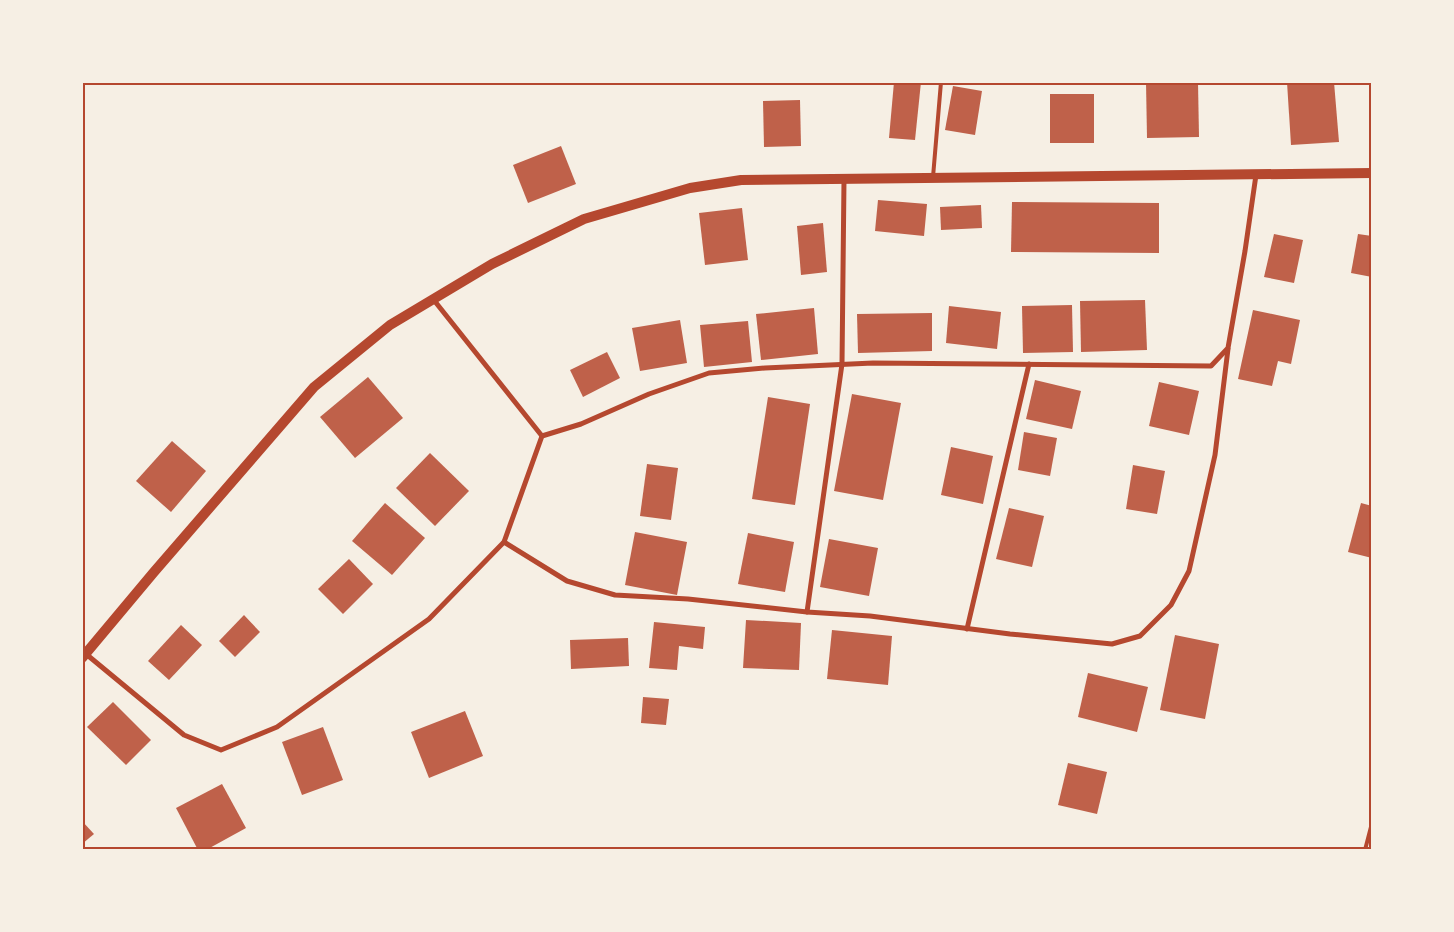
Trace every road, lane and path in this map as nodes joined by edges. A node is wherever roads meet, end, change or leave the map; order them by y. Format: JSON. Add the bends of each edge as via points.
{"nodes":[{"id":1,"x":941,"y":82,"type":"edge"},
{"id":2,"x":1372,"y":174,"type":"edge"},
{"id":3,"x":1256,"y":175,"type":"junction"},
{"id":4,"x":933,"y":179,"type":"junction"},
{"id":5,"x":844,"y":180,"type":"junction"},
{"id":6,"x":434,"y":299,"type":"junction"},
{"id":7,"x":1228,"y":348,"type":"junction"},
{"id":8,"x":842,"y":364,"type":"junction"},
{"id":9,"x":1029,"y":364,"type":"junction"},
{"id":10,"x":542,"y":436,"type":"junction"},
{"id":11,"x":504,"y":542,"type":"junction"},
{"id":12,"x":807,"y":612,"type":"junction"},
{"id":13,"x":967,"y":629,"type":"junction"},
{"id":14,"x":84,"y":656,"type":"edge"},
{"id":15,"x":1372,"y":823,"type":"edge"},
{"id":16,"x":1365,"y":850,"type":"edge"}],
"edges":[{"from":1,"to":4,"type":"lane"},
{"from":2,"to":3,"type":"main road"},
{"from":3,"to":4,"type":"main road"},
{"from":3,"to":7,"type":"street"},
{"from":4,"to":5,"type":"main road"},
{"from":5,"to":6,"type":"main road","via":[[741,180],[690,188],[584,219],[492,264]]},
{"from":5,"to":8,"type":"street"},
{"from":6,"to":10,"type":"street"},
{"from":6,"to":14,"type":"main road","via":[[390,325],[314,387]]},
{"from":7,"to":9,"type":"street","via":[[1211,366]]},
{"from":7,"to":13,"type":"street","via":[[1215,455],[1189,571],[1171,605],[1140,636],[1112,644]]},
{"from":8,"to":9,"type":"street"},
{"from":8,"to":10,"type":"street","via":[[709,374]]},
{"from":8,"to":12,"type":"street"},
{"from":9,"to":13,"type":"street"},
{"from":10,"to":11,"type":"street"},
{"from":11,"to":12,"type":"street","via":[[567,580],[615,595]]},
{"from":11,"to":14,"type":"street","via":[[429,619],[277,727],[222,750],[184,735]]},
{"from":12,"to":13,"type":"street","via":[[870,616]]},
{"from":15,"to":16,"type":"lane"}]}
